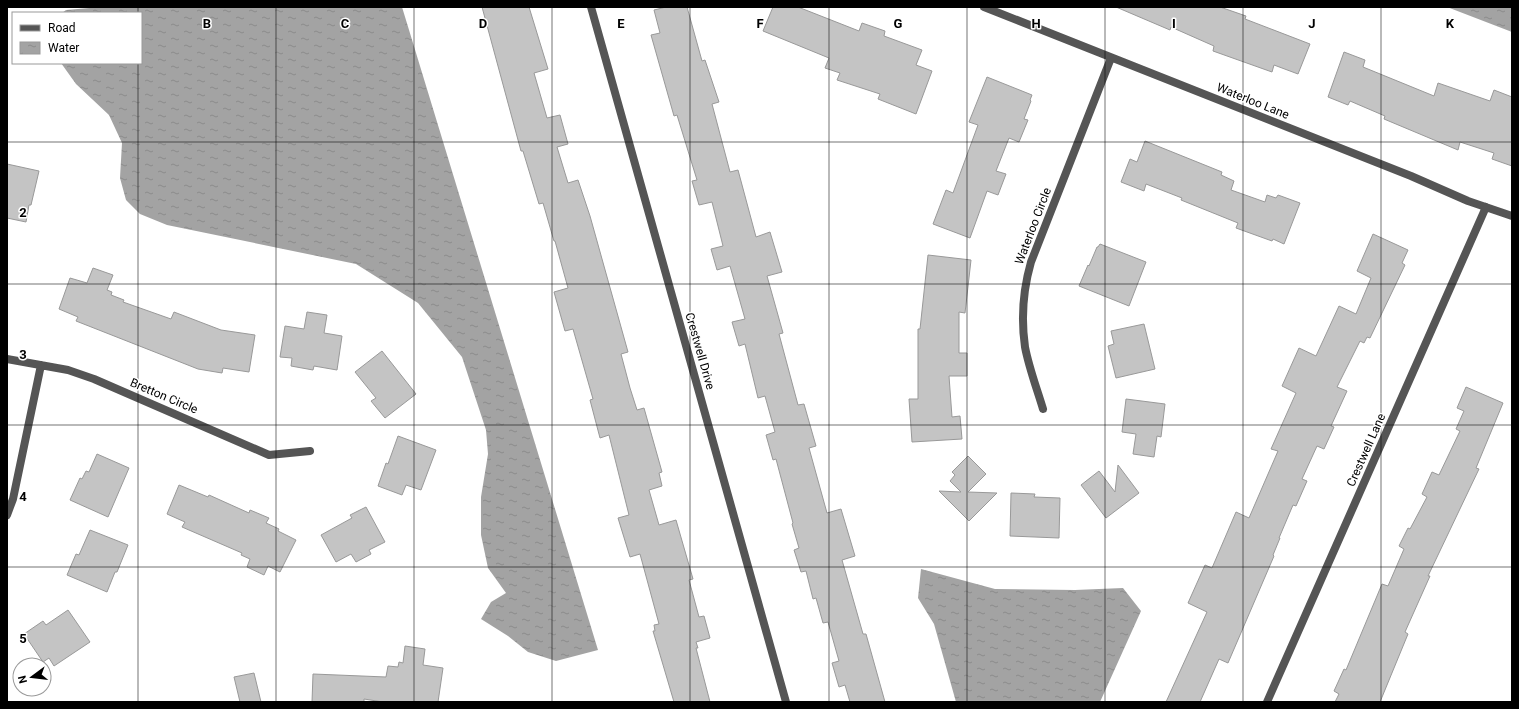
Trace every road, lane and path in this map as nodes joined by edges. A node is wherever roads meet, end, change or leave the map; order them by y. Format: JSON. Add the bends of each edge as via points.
{"nodes":[{"id":1,"x":591,"y":7,"type":"edge"},
{"id":2,"x":984,"y":7,"type":"edge"},
{"id":3,"x":1111,"y":58,"type":"junction"},
{"id":4,"x":1486,"y":207,"type":"junction"},
{"id":5,"x":1512,"y":216,"type":"edge"},
{"id":6,"x":7,"y":359,"type":"edge"},
{"id":7,"x":41,"y":365,"type":"junction"},
{"id":8,"x":1043,"y":409,"type":"dead end"},
{"id":9,"x":310,"y":451,"type":"dead end"},
{"id":10,"x":7,"y":515,"type":"edge"},
{"id":11,"x":786,"y":702,"type":"edge"},
{"id":12,"x":1267,"y":702,"type":"edge"}],
"edges":[{"from":1,"to":11,"type":"street","name":"Crestwell Drive"},
{"from":2,"to":3,"type":"street","name":"Waterloo Lane"},
{"from":3,"to":4,"type":"street","name":"Waterloo Lane"},
{"from":3,"to":8,"type":"street","name":"Waterloo Circle","via":[[1026,279],[1022,309],[1025,347]]},
{"from":4,"to":5,"type":"street","name":"Waterloo Lane"},
{"from":4,"to":12,"type":"street","name":"Crestwell Lane"},
{"from":6,"to":7,"type":"street","name":"Bretton Circle"},
{"from":7,"to":9,"type":"street","name":"Bretton Circle","via":[[68,370],[94,379],[269,455]]},
{"from":7,"to":10,"type":"street","via":[[13,500]]}]}
